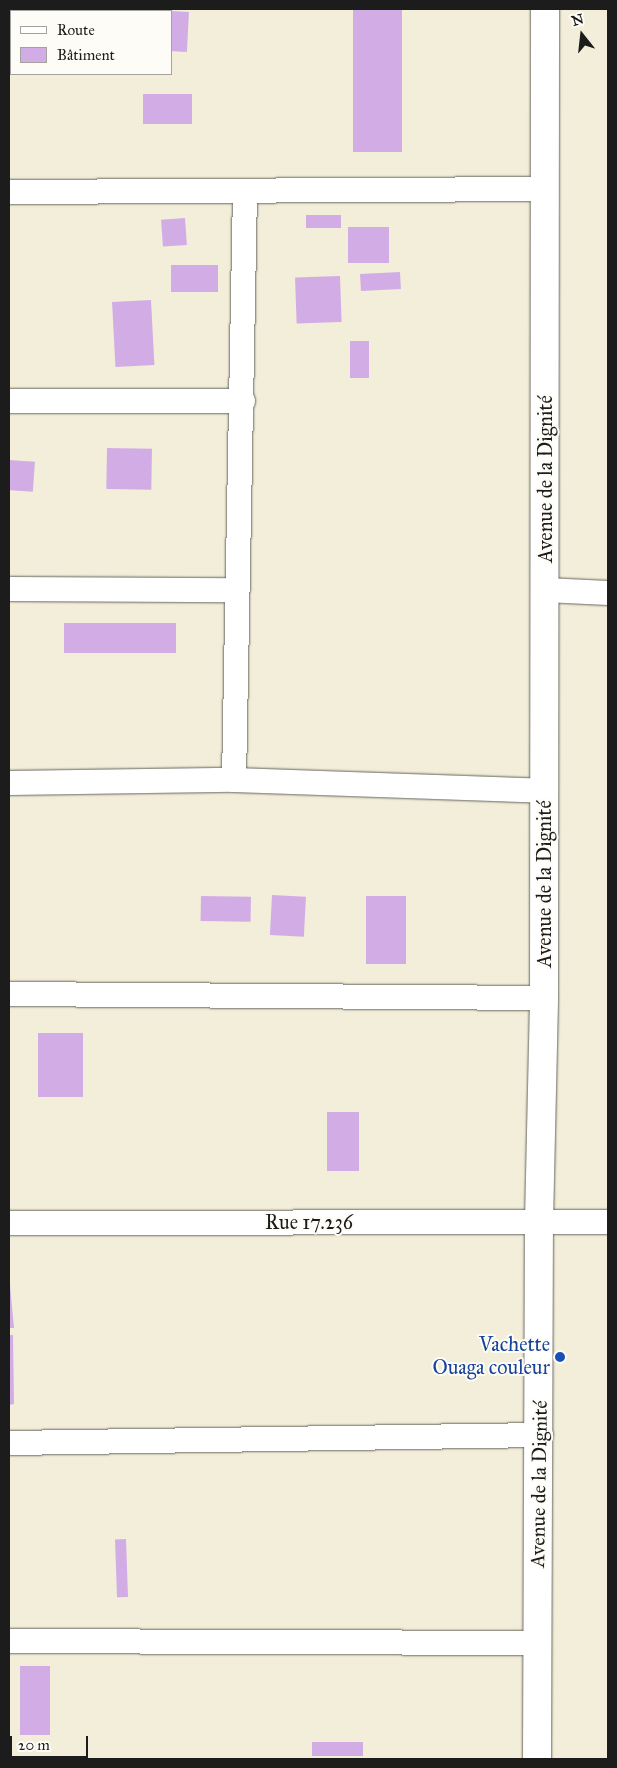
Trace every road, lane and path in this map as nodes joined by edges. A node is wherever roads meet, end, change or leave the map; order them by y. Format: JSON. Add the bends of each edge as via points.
{"nodes":[{"id":1,"x":545,"y":9,"type":"edge"},
{"id":2,"x":546,"y":190,"type":"junction"},
{"id":3,"x":9,"y":192,"type":"edge"},
{"id":4,"x":245,"y":193,"type":"junction"},
{"id":5,"x":9,"y":401,"type":"edge"},
{"id":6,"x":243,"y":401,"type":"junction"},
{"id":7,"x":9,"y":589,"type":"edge"},
{"id":8,"x":237,"y":590,"type":"junction"},
{"id":9,"x":545,"y":590,"type":"junction"},
{"id":10,"x":608,"y":593,"type":"edge"},
{"id":11,"x":234,"y":780,"type":"junction"},
{"id":12,"x":9,"y":782,"type":"edge"},
{"id":13,"x":544,"y":790,"type":"junction"},
{"id":14,"x":9,"y":994,"type":"edge"},
{"id":15,"x":544,"y":998,"type":"junction"},
{"id":16,"x":539,"y":1221,"type":"junction"},
{"id":17,"x":9,"y":1222,"type":"edge"},
{"id":18,"x":608,"y":1222,"type":"edge"},
{"id":19,"x":541,"y":1435,"type":"junction"},
{"id":20,"x":9,"y":1443,"type":"edge"},
{"id":21,"x":9,"y":1641,"type":"edge"},
{"id":22,"x":536,"y":1643,"type":"junction"},
{"id":23,"x":537,"y":1759,"type":"edge"}],
"edges":[{"from":1,"to":2,"type":"street","name":"Avenue de la Dignité"},
{"from":2,"to":4,"type":"street"},
{"from":2,"to":9,"type":"street","name":"Avenue de la Dignité"},
{"from":3,"to":4,"type":"street"},
{"from":4,"to":6,"type":"street"},
{"from":5,"to":6,"type":"street"},
{"from":6,"to":8,"type":"street"},
{"from":7,"to":8,"type":"street"},
{"from":8,"to":11,"type":"street"},
{"from":9,"to":10,"type":"street"},
{"from":9,"to":13,"type":"street","name":"Avenue de la Dignité"},
{"from":11,"to":12,"type":"street"},
{"from":11,"to":13,"type":"street"},
{"from":13,"to":15,"type":"street","name":"Avenue de la Dignité"},
{"from":14,"to":15,"type":"street"},
{"from":15,"to":16,"type":"street","name":"Avenue de la Dignité"},
{"from":16,"to":17,"type":"street","name":"Rue 17.236"},
{"from":16,"to":18,"type":"street","name":"Rue 17.236"},
{"from":16,"to":19,"type":"street","name":"Avenue de la Dignité"},
{"from":19,"to":20,"type":"street"},
{"from":19,"to":22,"type":"street","name":"Avenue de la Dignité"},
{"from":21,"to":22,"type":"street"},
{"from":22,"to":23,"type":"street","name":"Avenue de la Dignité"}]}
